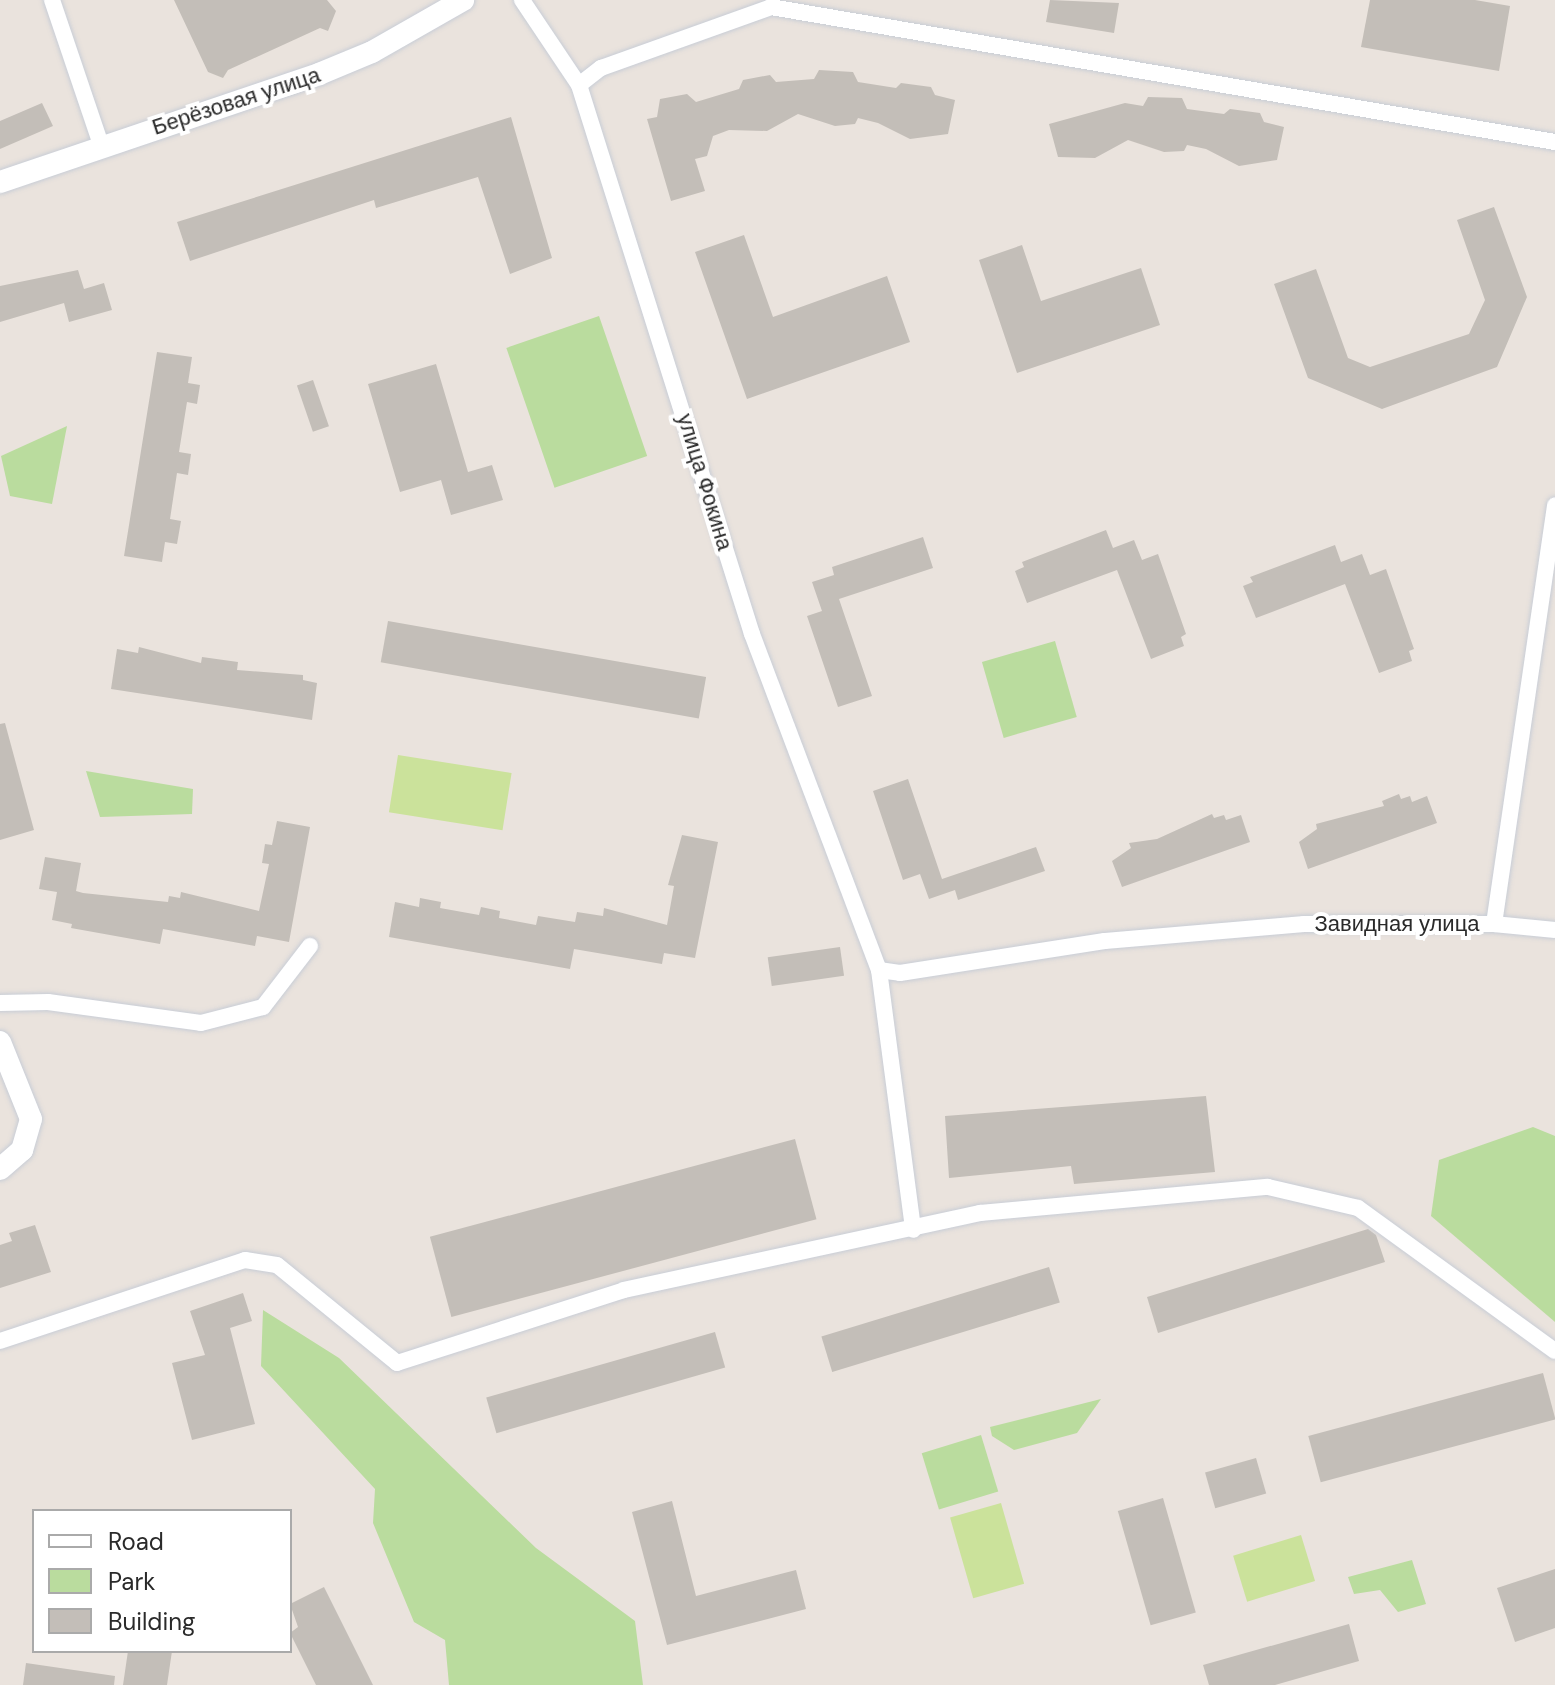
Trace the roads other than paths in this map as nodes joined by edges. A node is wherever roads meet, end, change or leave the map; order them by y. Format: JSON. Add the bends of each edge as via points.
{"nodes":[{"id":1,"x":52,"y":0,"type":"edge"},
{"id":2,"x":463,"y":0,"type":"edge"},
{"id":3,"x":522,"y":0,"type":"edge"},
{"id":4,"x":579,"y":85,"type":"junction"},
{"id":5,"x":1555,"y":142,"type":"edge"},
{"id":6,"x":101,"y":145,"type":"junction"},
{"id":7,"x":0,"y":182,"type":"edge"},
{"id":8,"x":1555,"y":505,"type":"edge"},
{"id":9,"x":1494,"y":924,"type":"junction"},
{"id":10,"x":1555,"y":930,"type":"edge"},
{"id":11,"x":310,"y":946,"type":"dead end"},
{"id":12,"x":879,"y":970,"type":"junction"},
{"id":13,"x":0,"y":1003,"type":"edge"},
{"id":14,"x":0,"y":1042,"type":"edge"},
{"id":15,"x":0,"y":1072,"type":"edge"},
{"id":16,"x":20,"y":1089,"type":"junction"},
{"id":17,"x":0,"y":1169,"type":"edge"},
{"id":18,"x":913,"y":1230,"type":"junction"},
{"id":19,"x":0,"y":1332,"type":"edge"},
{"id":20,"x":22,"y":1332,"type":"junction"},
{"id":21,"x":0,"y":1341,"type":"edge"},
{"id":22,"x":1555,"y":1351,"type":"edge"}],
"edges":[{"from":1,"to":6,"type":"street"},
{"from":2,"to":6,"type":"street","name":"Берёзовая улица","via":[[372,52],[319,74]]},
{"from":3,"to":4,"type":"street","name":"улица Фокина"},
{"from":4,"to":5,"type":"street","via":[[601,68],[771,7]]},
{"from":4,"to":12,"type":"street","name":"улица Фокина","via":[[752,634]]},
{"from":6,"to":7,"type":"street","name":"Берёзовая улица"},
{"from":8,"to":9,"type":"street","name":"Завидная улица"},
{"from":9,"to":10,"type":"street"},
{"from":9,"to":12,"type":"street","name":"Завидная улица","via":[[1304,924],[1105,941],[900,973]]},
{"from":11,"to":13,"type":"street","via":[[263,1007],[201,1023],[48,1002]]},
{"from":12,"to":18,"type":"street","name":"улица Фокина"},
{"from":14,"to":16,"type":"street"},
{"from":15,"to":16,"type":"street"},
{"from":16,"to":17,"type":"street","via":[[28,1103],[29,1135],[22,1150]]},
{"from":18,"to":20,"type":"street","via":[[624,1290],[397,1363],[277,1265],[245,1260]]},
{"from":18,"to":22,"type":"street","via":[[980,1213],[1268,1187],[1358,1208]]},
{"from":19,"to":20,"type":"street"},
{"from":20,"to":21,"type":"street"}]}
